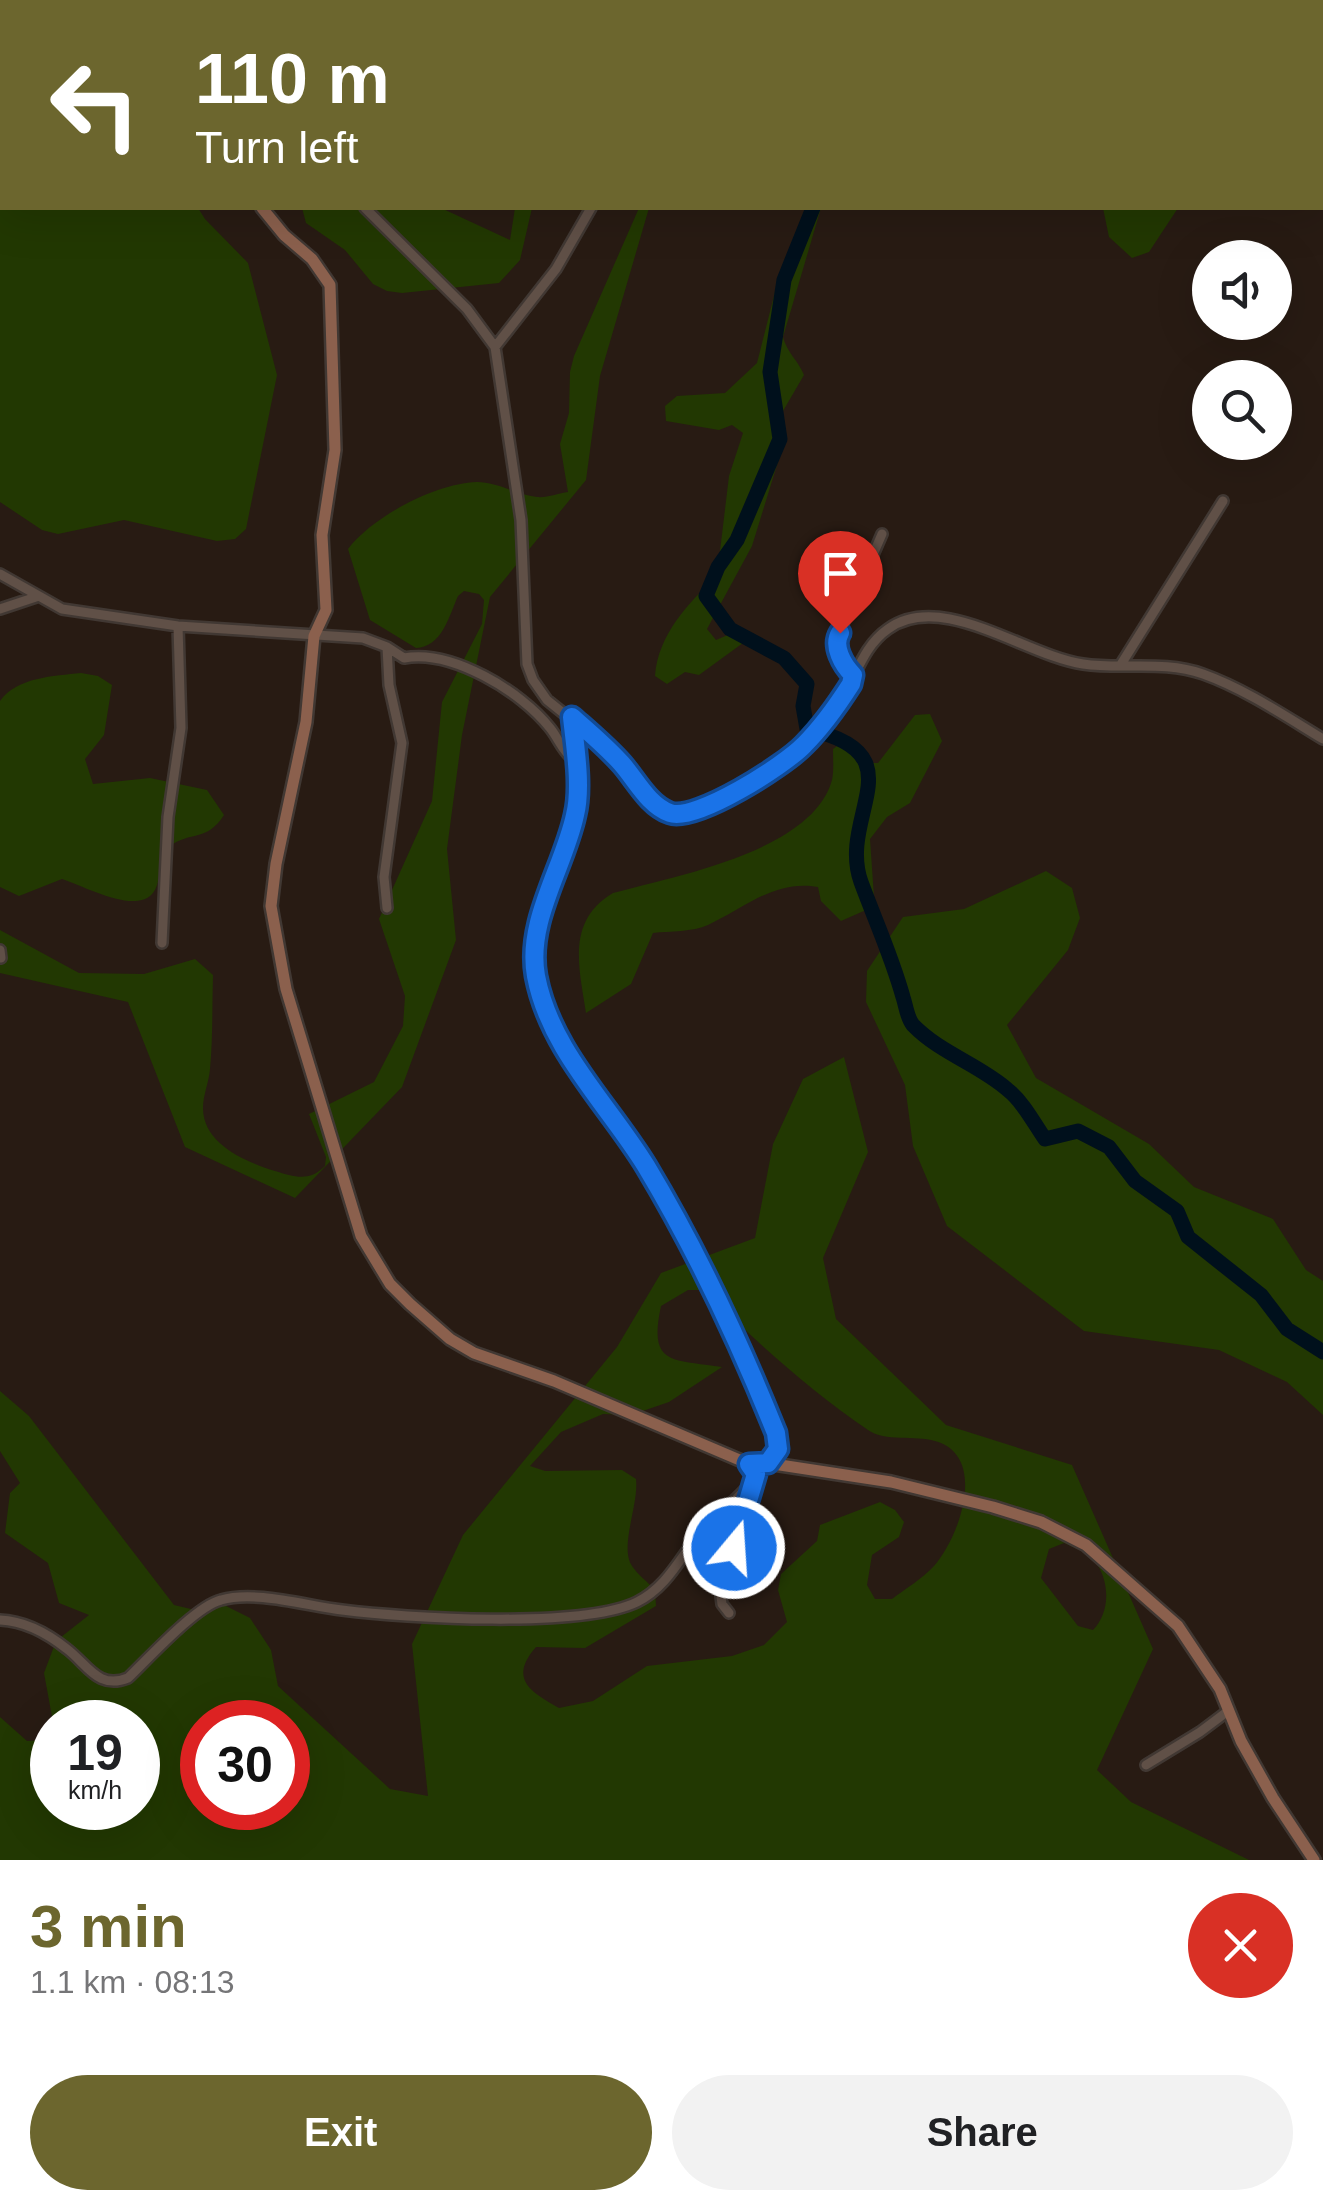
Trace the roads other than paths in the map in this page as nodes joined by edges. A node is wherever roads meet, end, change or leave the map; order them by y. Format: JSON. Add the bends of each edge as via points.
{"nodes":[{"id":1,"x":264,"y":210,"type":"edge"},
{"id":2,"x":367,"y":210,"type":"edge"},
{"id":3,"x":591,"y":210,"type":"edge"},
{"id":4,"x":495,"y":347,"type":"junction"},
{"id":5,"x":1223,"y":501,"type":"dead end"},
{"id":6,"x":882,"y":534,"type":"dead end"},
{"id":7,"x":0,"y":574,"type":"edge"},
{"id":8,"x":36,"y":597,"type":"junction"},
{"id":9,"x":0,"y":609,"type":"edge"},
{"id":10,"x":178,"y":626,"type":"junction"},
{"id":11,"x":314,"y":636,"type":"junction"},
{"id":12,"x":387,"y":647,"type":"junction"},
{"id":13,"x":1120,"y":666,"type":"junction"},
{"id":14,"x":853,"y":675,"type":"junction"},
{"id":15,"x":572,"y":717,"type":"junction"},
{"id":16,"x":1323,"y":738,"type":"edge"},
{"id":17,"x":574,"y":760,"type":"junction"},
{"id":18,"x":387,"y":908,"type":"dead end"},
{"id":19,"x":162,"y":943,"type":"dead end"},
{"id":20,"x":768,"y":1463,"type":"junction"},
{"id":21,"x":749,"y":1464,"type":"junction"},
{"id":22,"x":752,"y":1482,"type":"junction"},
{"id":23,"x":729,"y":1612,"type":"dead end"},
{"id":24,"x":0,"y":1620,"type":"edge"},
{"id":25,"x":1228,"y":1711,"type":"junction"},
{"id":26,"x":1146,"y":1764,"type":"dead end"},
{"id":27,"x":1314,"y":1860,"type":"edge"}],
"edges":[{"from":1,"to":11,"type":"street","via":[[330,286],[335,450],[322,535],[326,610]]},
{"from":2,"to":4,"type":"street","via":[[467,309]]},
{"from":3,"to":4,"type":"street","via":[[556,270]]},
{"from":4,"to":15,"type":"street","via":[[520,520],[527,664],[547,700]]},
{"from":5,"to":13,"type":"street"},
{"from":6,"to":14,"type":"street","via":[[836,640]]},
{"from":7,"to":8,"type":"street"},
{"from":8,"to":9,"type":"street"},
{"from":8,"to":10,"type":"street","via":[[62,609]]},
{"from":10,"to":11,"type":"street"},
{"from":10,"to":19,"type":"street","via":[[181,728],[166,837]]},
{"from":11,"to":12,"type":"street","via":[[363,638]]},
{"from":11,"to":21,"type":"street","via":[[306,722],[271,906],[286,989],[361,1236],[400,1294],[474,1353]]},
{"from":12,"to":17,"type":"street","via":[[404,658],[422,655],[488,678],[528,706]]},
{"from":12,"to":18,"type":"street","via":[[402,743],[384,877]]},
{"from":13,"to":14,"type":"street","via":[[1080,664],[920,616],[881,634]]},
{"from":13,"to":16,"type":"street","via":[[1204,674]]},
{"from":14,"to":15,"type":"street","via":[[840,703],[789,760],[684,814],[653,802]]},
{"from":15,"to":17,"type":"street"},
{"from":17,"to":20,"type":"street","via":[[574,820],[536,938],[540,990],[558,1036],[643,1161],[717,1297],[776,1433],[778,1449]]},
{"from":20,"to":21,"type":"street"},
{"from":20,"to":25,"type":"street","via":[[942,1494],[1067,1534],[1178,1626]]},
{"from":21,"to":22,"type":"street","via":[[756,1474]]},
{"from":22,"to":23,"type":"street","via":[[720,1582]]},
{"from":22,"to":24,"type":"street","via":[[665,1581],[635,1603],[610,1610],[532,1618],[423,1616],[224,1598],[128,1678],[112,1683],[40,1631]]},
{"from":25,"to":26,"type":"street"},
{"from":25,"to":27,"type":"street","via":[[1272,1798]]}]}
